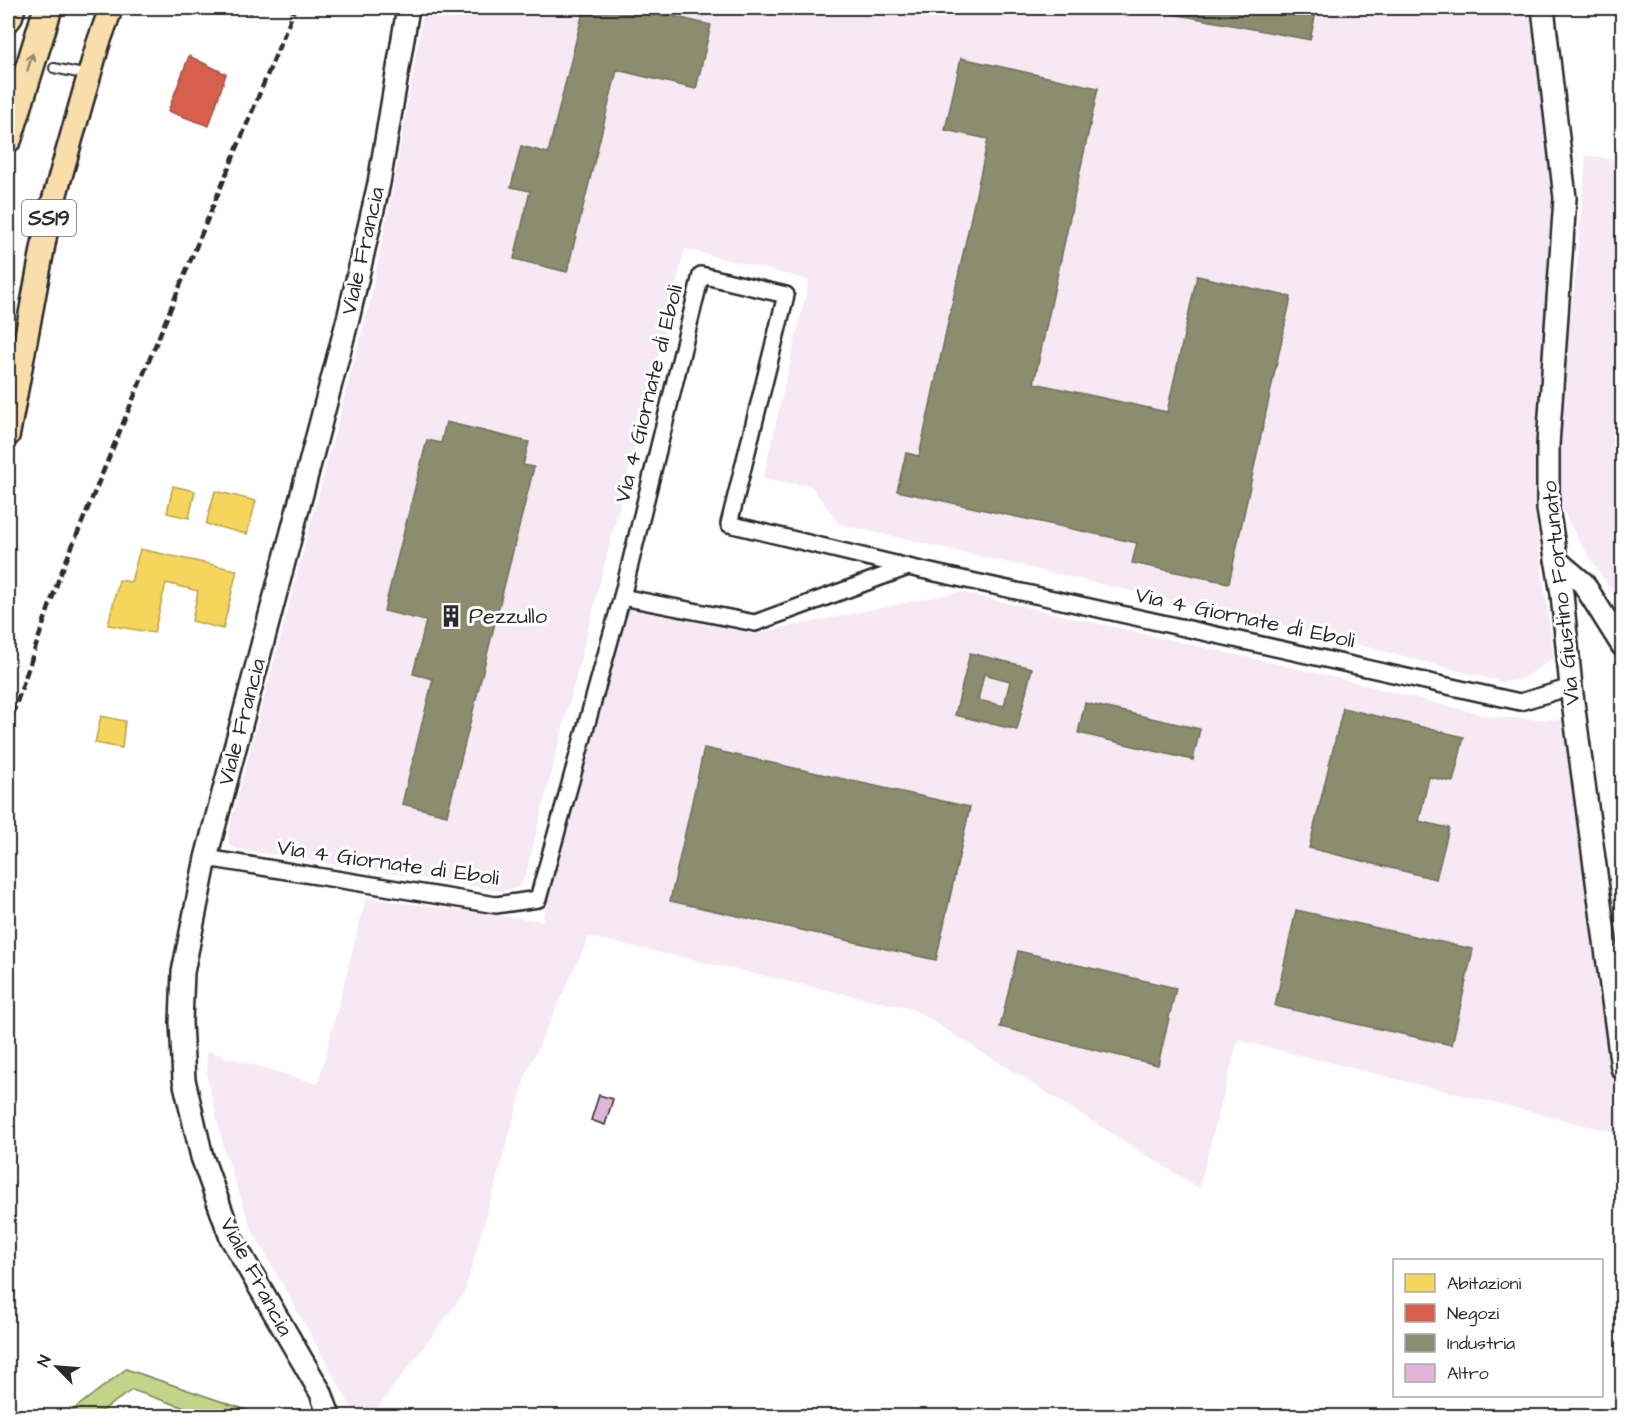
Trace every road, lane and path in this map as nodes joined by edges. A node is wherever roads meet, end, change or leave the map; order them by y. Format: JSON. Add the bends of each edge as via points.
{"nodes":[{"id":1,"x":10,"y":8,"type":"edge"},
{"id":2,"x":48,"y":8,"type":"edge"},
{"id":3,"x":111,"y":8,"type":"edge"},
{"id":4,"x":408,"y":8,"type":"edge"},
{"id":5,"x":1543,"y":8,"type":"edge"},
{"id":6,"x":8,"y":17,"type":"edge"},
{"id":7,"x":54,"y":68,"type":"dead end"},
{"id":8,"x":89,"y":75,"type":"junction"},
{"id":9,"x":8,"y":138,"type":"edge"},
{"id":10,"x":8,"y":435,"type":"edge"},
{"id":11,"x":1556,"y":560,"type":"junction"},
{"id":12,"x":908,"y":567,"type":"junction"},
{"id":13,"x":622,"y":597,"type":"junction"},
{"id":14,"x":1623,"y":645,"type":"edge"},
{"id":15,"x":1571,"y":687,"type":"junction"},
{"id":16,"x":206,"y":858,"type":"junction"},
{"id":17,"x":1623,"y":1068,"type":"edge"},
{"id":18,"x":329,"y":1416,"type":"edge"}],
"edges":[{"from":1,"to":6,"type":"highway"},
{"from":9,"to":2,"type":"highway","one_way":true},
{"from":3,"to":8,"type":"main road","number":"SS19"},
{"from":4,"to":16,"type":"street","name":"Viale Francia","via":[[379,183],[349,315]]},
{"from":5,"to":11,"type":"street","name":"Via Giustino Fortunato","via":[[1565,198],[1548,446],[1548,508]]},
{"from":7,"to":8,"type":"lane"},
{"from":8,"to":10,"type":"main road","number":"SS19","via":[[48,220]]},
{"from":11,"to":14,"type":"street","via":[[1583,584]]},
{"from":11,"to":15,"type":"street","name":"Via Giustino Fortunato"},
{"from":12,"to":13,"type":"street","via":[[755,624]]},
{"from":12,"to":13,"type":"street","name":"Via 4 Giornate di Eboli","via":[[729,524],[786,295],[701,275]]},
{"from":12,"to":15,"type":"street","name":"Via 4 Giornate di Eboli","via":[[1520,702]]},
{"from":13,"to":16,"type":"street","name":"Via 4 Giornate di Eboli","via":[[538,899],[496,904]]},
{"from":15,"to":17,"type":"street","name":"Via Giustino Fortunato"},
{"from":16,"to":18,"type":"street","name":"Viale Francia","via":[[183,972],[184,1080],[202,1157],[231,1238],[321,1394]]}]}
